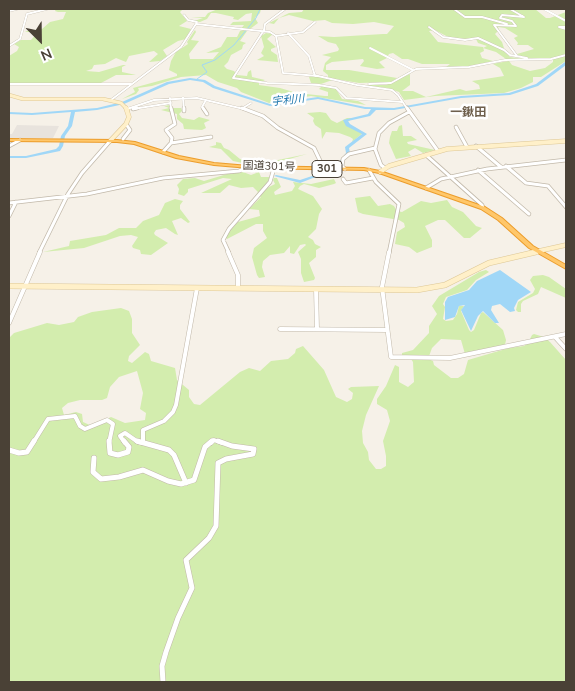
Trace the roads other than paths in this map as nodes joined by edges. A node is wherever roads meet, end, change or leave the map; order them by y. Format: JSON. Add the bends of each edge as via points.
{"nodes":[{"id":1,"x":17,"y":9,"type":"edge"},
{"id":2,"x":47,"y":9,"type":"edge"},
{"id":3,"x":285,"y":9,"type":"edge"},
{"id":4,"x":454,"y":9,"type":"edge"},
{"id":5,"x":510,"y":9,"type":"edge"},
{"id":6,"x":544,"y":9,"type":"edge"},
{"id":7,"x":9,"y":12,"type":"edge"},
{"id":8,"x":184,"y":15,"type":"dead end"},
{"id":9,"x":566,"y":21,"type":"edge"},
{"id":10,"x":315,"y":22,"type":"dead end"},
{"id":11,"x":196,"y":24,"type":"junction"},
{"id":12,"x":502,"y":25,"type":"junction"},
{"id":13,"x":429,"y":27,"type":"dead end"},
{"id":14,"x":263,"y":31,"type":"junction"},
{"id":15,"x":288,"y":33,"type":"junction"},
{"id":16,"x":276,"y":36,"type":"junction"},
{"id":17,"x":9,"y":46,"type":"edge"},
{"id":18,"x":370,"y":48,"type":"dead end"},
{"id":19,"x":566,"y":55,"type":"edge"},
{"id":20,"x":516,"y":56,"type":"junction"},
{"id":21,"x":532,"y":60,"type":"junction"},
{"id":22,"x":413,"y":70,"type":"junction"},
{"id":23,"x":315,"y":76,"type":"junction"},
{"id":24,"x":9,"y":84,"type":"edge"},
{"id":25,"x":133,"y":84,"type":"junction"},
{"id":26,"x":349,"y":84,"type":"junction"},
{"id":27,"x":200,"y":92,"type":"dead end"},
{"id":28,"x":9,"y":95,"type":"edge"},
{"id":29,"x":170,"y":98,"type":"junction"},
{"id":30,"x":183,"y":98,"type":"junction"},
{"id":31,"x":197,"y":98,"type":"junction"},
{"id":32,"x":206,"y":100,"type":"junction"},
{"id":33,"x":113,"y":101,"type":"junction"},
{"id":34,"x":171,"y":103,"type":"junction"},
{"id":35,"x":250,"y":103,"type":"dead end"},
{"id":36,"x":402,"y":103,"type":"junction"},
{"id":37,"x":243,"y":108,"type":"junction"},
{"id":38,"x":128,"y":110,"type":"junction"},
{"id":39,"x":184,"y":111,"type":"dead end"},
{"id":40,"x":408,"y":111,"type":"junction"},
{"id":41,"x":206,"y":114,"type":"dead end"},
{"id":42,"x":126,"y":124,"type":"junction"},
{"id":43,"x":456,"y":127,"type":"dead end"},
{"id":44,"x":211,"y":137,"type":"dead end"},
{"id":45,"x":123,"y":139,"type":"dead end"},
{"id":46,"x":9,"y":140,"type":"edge"},
{"id":47,"x":20,"y":140,"type":"junction"},
{"id":48,"x":110,"y":141,"type":"junction"},
{"id":49,"x":566,"y":141,"type":"edge"},
{"id":50,"x":171,"y":143,"type":"junction"},
{"id":51,"x":9,"y":146,"type":"edge"},
{"id":52,"x":476,"y":146,"type":"junction"},
{"id":53,"x":467,"y":147,"type":"junction"},
{"id":54,"x":375,"y":148,"type":"junction"},
{"id":55,"x":438,"y":151,"type":"junction"},
{"id":56,"x":163,"y":152,"type":"junction"},
{"id":57,"x":426,"y":155,"type":"junction"},
{"id":58,"x":566,"y":160,"type":"edge"},
{"id":59,"x":506,"y":166,"type":"junction"},
{"id":60,"x":249,"y":167,"type":"junction"},
{"id":61,"x":501,"y":167,"type":"junction"},
{"id":62,"x":274,"y":168,"type":"junction"},
{"id":63,"x":385,"y":168,"type":"junction"},
{"id":64,"x":324,"y":169,"type":"junction"},
{"id":65,"x":345,"y":169,"type":"junction"},
{"id":66,"x":369,"y":170,"type":"junction"},
{"id":67,"x":478,"y":170,"type":"junction"},
{"id":68,"x":380,"y":172,"type":"junction"},
{"id":69,"x":451,"y":177,"type":"junction"},
{"id":70,"x":373,"y":178,"type":"junction"},
{"id":71,"x":342,"y":179,"type":"dead end"},
{"id":72,"x":426,"y":188,"type":"junction"},
{"id":73,"x":67,"y":197,"type":"junction"},
{"id":74,"x":16,"y":202,"type":"junction"},
{"id":75,"x":9,"y":203,"type":"edge"},
{"id":76,"x":68,"y":207,"type":"dead end"},
{"id":77,"x":566,"y":207,"type":"edge"},
{"id":78,"x":483,"y":208,"type":"junction"},
{"id":79,"x":60,"y":210,"type":"junction"},
{"id":80,"x":530,"y":214,"type":"dead end"},
{"id":81,"x":9,"y":216,"type":"edge"},
{"id":82,"x":566,"y":244,"type":"edge"},
{"id":83,"x":538,"y":252,"type":"junction"},
{"id":84,"x":566,"y":267,"type":"edge"},
{"id":85,"x":9,"y":286,"type":"edge"},
{"id":86,"x":24,"y":287,"type":"junction"},
{"id":87,"x":197,"y":288,"type":"junction"},
{"id":88,"x":238,"y":288,"type":"junction"},
{"id":89,"x":316,"y":289,"type":"junction"},
{"id":90,"x":382,"y":290,"type":"junction"},
{"id":91,"x":9,"y":323,"type":"edge"},
{"id":92,"x":280,"y":329,"type":"dead end"},
{"id":93,"x":317,"y":329,"type":"junction"},
{"id":94,"x":387,"y":330,"type":"junction"},
{"id":95,"x":566,"y":334,"type":"edge"},
{"id":96,"x":555,"y":337,"type":"junction"},
{"id":97,"x":566,"y":349,"type":"edge"},
{"id":98,"x":143,"y":442,"type":"junction"},
{"id":99,"x":9,"y":450,"type":"edge"},
{"id":100,"x":94,"y":458,"type":"dead end"},
{"id":101,"x":186,"y":482,"type":"junction"},
{"id":102,"x":163,"y":682,"type":"edge"}],
"edges":[{"from":1,"to":7,"type":"street"},
{"from":2,"to":17,"type":"street","via":[[27,14],[20,39]]},
{"from":3,"to":14,"type":"street","via":[[265,24]]},
{"from":4,"to":12,"type":"street","via":[[466,17],[507,24]]},
{"from":5,"to":12,"type":"street","via":[[524,17],[502,15],[502,19],[516,24],[512,27]]},
{"from":6,"to":9,"type":"street"},
{"from":8,"to":11,"type":"street"},
{"from":10,"to":15,"type":"street","via":[[303,32]]},
{"from":11,"to":14,"type":"street"},
{"from":11,"to":25,"type":"street","via":[[181,47]]},
{"from":12,"to":20,"type":"street","via":[[494,25]]},
{"from":13,"to":20,"type":"street","via":[[443,37],[480,39]]},
{"from":14,"to":16,"type":"street"},
{"from":14,"to":36,"type":"street","via":[[233,78],[319,85],[336,88],[346,98]]},
{"from":15,"to":16,"type":"street"},
{"from":15,"to":23,"type":"street","via":[[309,56]]},
{"from":16,"to":23,"type":"street","via":[[283,73]]},
{"from":18,"to":22,"type":"street"},
{"from":19,"to":21,"type":"street"},
{"from":20,"to":21,"type":"street"},
{"from":21,"to":22,"type":"street"},
{"from":22,"to":26,"type":"street","via":[[388,84]]},
{"from":23,"to":26,"type":"street"},
{"from":24,"to":25,"type":"street"},
{"from":25,"to":33,"type":"street"},
{"from":26,"to":36,"type":"street","via":[[392,90]]},
{"from":27,"to":31,"type":"street"},
{"from":28,"to":33,"type":"street","via":[[23,99]]},
{"from":29,"to":30,"type":"street"},
{"from":29,"to":34,"type":"street"},
{"from":29,"to":38,"type":"street"},
{"from":30,"to":31,"type":"street"},
{"from":30,"to":39,"type":"street"},
{"from":31,"to":32,"type":"street"},
{"from":32,"to":37,"type":"street"},
{"from":32,"to":41,"type":"street","via":[[202,107]]},
{"from":33,"to":38,"type":"street"},
{"from":34,"to":38,"type":"street"},
{"from":34,"to":50,"type":"street","via":[[175,124],[166,130],[172,138]]},
{"from":35,"to":37,"type":"street"},
{"from":36,"to":40,"type":"street"},
{"from":37,"to":64,"type":"street","via":[[263,116],[311,146]]},
{"from":38,"to":42,"type":"street"},
{"from":40,"to":54,"type":"street","via":[[380,131]]},
{"from":40,"to":55,"type":"street"},
{"from":42,"to":45,"type":"street","via":[[130,130]]},
{"from":42,"to":48,"type":"street"},
{"from":43,"to":53,"type":"street"},
{"from":44,"to":50,"type":"street"},
{"from":46,"to":47,"type":"highway","name":"国道301号","number":"301"},
{"from":47,"to":48,"type":"highway","name":"国道301号","number":"301"},
{"from":47,"to":51,"type":"street"},
{"from":48,"to":56,"type":"highway","name":"国道301号","number":"301","via":[[135,143]]},
{"from":48,"to":73,"type":"street","via":[[73,185]]},
{"from":49,"to":52,"type":"street"},
{"from":50,"to":56,"type":"street"},
{"from":52,"to":53,"type":"street"},
{"from":52,"to":61,"type":"street"},
{"from":53,"to":55,"type":"street"},
{"from":54,"to":63,"type":"street"},
{"from":54,"to":65,"type":"street","via":[[349,154],[343,159]]},
{"from":55,"to":57,"type":"street"},
{"from":56,"to":60,"type":"highway","name":"国道301号","number":"301","via":[[214,164]]},
{"from":57,"to":63,"type":"street"},
{"from":57,"to":69,"type":"street"},
{"from":58,"to":59,"type":"street"},
{"from":59,"to":61,"type":"street"},
{"from":59,"to":77,"type":"street","via":[[526,183],[548,186]]},
{"from":60,"to":62,"type":"highway","name":"国道301号","number":"301"},
{"from":60,"to":73,"type":"street","via":[[170,177]]},
{"from":61,"to":67,"type":"street"},
{"from":62,"to":64,"type":"highway","name":"国道301号","number":"301"},
{"from":62,"to":88,"type":"street","via":[[270,182],[222,240],[238,275]]},
{"from":63,"to":68,"type":"street"},
{"from":64,"to":65,"type":"highway","name":"国道301号","number":"301"},
{"from":65,"to":66,"type":"highway","name":"国道301号","number":"301"},
{"from":66,"to":68,"type":"highway","name":"国道301号","number":"301"},
{"from":66,"to":70,"type":"street"},
{"from":67,"to":69,"type":"street"},
{"from":67,"to":80,"type":"street"},
{"from":68,"to":72,"type":"highway","name":"国道301号","number":"301"},
{"from":69,"to":72,"type":"street"},
{"from":69,"to":78,"type":"street"},
{"from":70,"to":71,"type":"street","via":[[346,183]]},
{"from":70,"to":90,"type":"street","via":[[399,204]]},
{"from":72,"to":78,"type":"highway","name":"国道301号","number":"301"},
{"from":73,"to":74,"type":"street"},
{"from":73,"to":79,"type":"street"},
{"from":74,"to":75,"type":"street"},
{"from":74,"to":81,"type":"street"},
{"from":76,"to":79,"type":"street"},
{"from":78,"to":83,"type":"highway","name":"国道301号","number":"301"},
{"from":79,"to":86,"type":"street"},
{"from":82,"to":83,"type":"street"},
{"from":83,"to":84,"type":"highway","name":"国道301号","number":"301"},
{"from":83,"to":90,"type":"street","via":[[489,262],[438,287]]},
{"from":85,"to":86,"type":"street"},
{"from":86,"to":87,"type":"street"},
{"from":86,"to":91,"type":"street"},
{"from":87,"to":88,"type":"street"},
{"from":87,"to":98,"type":"street","via":[[176,405],[164,421],[143,430]]},
{"from":88,"to":89,"type":"street"},
{"from":89,"to":90,"type":"street"},
{"from":89,"to":93,"type":"street"},
{"from":90,"to":94,"type":"street"},
{"from":92,"to":93,"type":"street"},
{"from":93,"to":94,"type":"street"},
{"from":94,"to":96,"type":"street","via":[[390,357],[395,358],[450,358]]},
{"from":95,"to":96,"type":"street"},
{"from":96,"to":97,"type":"street"},
{"from":98,"to":99,"type":"street","via":[[121,434],[120,438],[129,450],[110,454],[111,421],[85,429],[74,416],[46,421],[28,452],[19,454]]},
{"from":98,"to":101,"type":"street","via":[[169,450]]},
{"from":100,"to":101,"type":"street","via":[[93,472],[101,479],[143,470],[176,484]]},
{"from":101,"to":102,"type":"street","via":[[196,477],[205,447],[214,440],[254,449],[253,454],[218,463],[216,526],[209,538],[186,560],[192,588],[166,652],[162,666]]}]}
